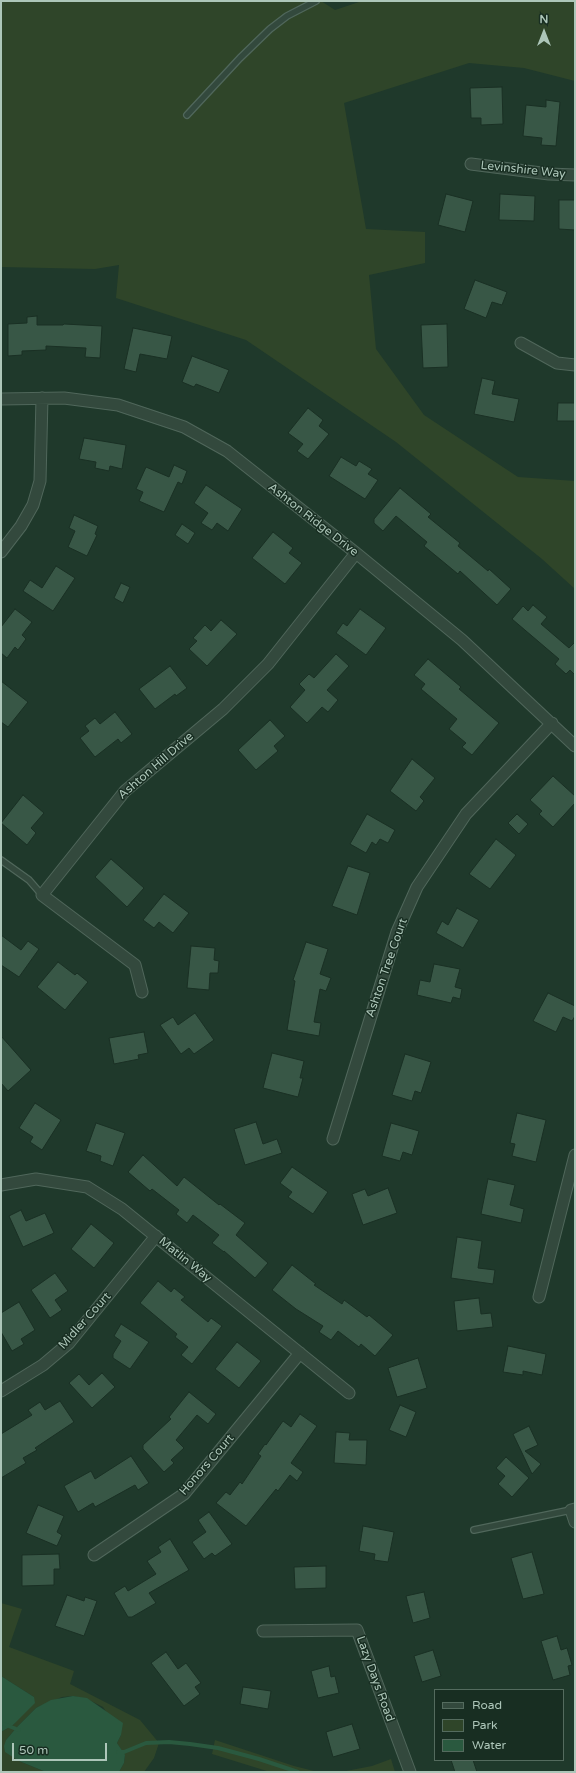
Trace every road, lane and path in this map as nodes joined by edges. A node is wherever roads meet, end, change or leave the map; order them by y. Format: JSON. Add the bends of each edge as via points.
{"nodes":[{"id":1,"x":316,"y":1,"type":"edge"},
{"id":2,"x":187,"y":115,"type":"dead end"},
{"id":3,"x":471,"y":164,"type":"dead end"},
{"id":4,"x":575,"y":175,"type":"edge"},
{"id":5,"x":521,"y":343,"type":"dead end"},
{"id":6,"x":575,"y":365,"type":"edge"},
{"id":7,"x":42,"y":398,"type":"junction"},
{"id":8,"x":1,"y":399,"type":"edge"},
{"id":9,"x":1,"y":552,"type":"edge"},
{"id":10,"x":356,"y":553,"type":"junction"},
{"id":11,"x":552,"y":723,"type":"junction"},
{"id":12,"x":575,"y":746,"type":"edge"},
{"id":13,"x":1,"y":860,"type":"edge"},
{"id":14,"x":42,"y":895,"type":"junction"},
{"id":15,"x":142,"y":992,"type":"dead end"},
{"id":16,"x":333,"y":1139,"type":"dead end"},
{"id":17,"x":575,"y":1155,"type":"edge"},
{"id":18,"x":1,"y":1184,"type":"edge"},
{"id":19,"x":156,"y":1236,"type":"junction"},
{"id":20,"x":539,"y":1297,"type":"dead end"},
{"id":21,"x":300,"y":1353,"type":"junction"},
{"id":22,"x":1,"y":1391,"type":"edge"},
{"id":23,"x":349,"y":1392,"type":"dead end"},
{"id":24,"x":573,"y":1510,"type":"edge"},
{"id":25,"x":575,"y":1522,"type":"edge"},
{"id":26,"x":474,"y":1530,"type":"dead end"},
{"id":27,"x":94,"y":1555,"type":"dead end"},
{"id":28,"x":263,"y":1631,"type":"dead end"},
{"id":29,"x":410,"y":1772,"type":"edge"}],
"edges":[{"from":1,"to":2,"type":"lane","via":[[287,16],[270,29]]},
{"from":3,"to":4,"type":"street","name":"Levinshire Way"},
{"from":5,"to":6,"type":"street","via":[[557,363]]},
{"from":7,"to":8,"type":"street","name":"Ashton Ridge Drive"},
{"from":7,"to":9,"type":"street","via":[[40,481],[33,506]]},
{"from":7,"to":10,"type":"street","name":"Ashton Ridge Drive","via":[[64,398],[118,405],[184,427],[227,451]]},
{"from":10,"to":11,"type":"street","name":"Ashton Ridge Drive","via":[[462,640]]},
{"from":10,"to":14,"type":"street","name":"Ashton Hill Drive","via":[[268,664],[223,709],[125,791]]},
{"from":11,"to":12,"type":"street","name":"Ashton Ridge Drive"},
{"from":11,"to":16,"type":"street","name":"Ashton Tree Court","via":[[466,814],[417,887],[397,932]]},
{"from":13,"to":14,"type":"lane","via":[[29,880]]},
{"from":14,"to":15,"type":"street","via":[[135,965]]},
{"from":17,"to":20,"type":"street"},
{"from":18,"to":19,"type":"street","name":"Matlin Way","via":[[36,1179],[87,1187],[122,1209]]},
{"from":19,"to":21,"type":"street","name":"Matlin Way"},
{"from":19,"to":22,"type":"street","name":"Midler Court","via":[[69,1342],[43,1365]]},
{"from":21,"to":23,"type":"street","name":"Matlin Way"},
{"from":21,"to":27,"type":"street","name":"Honors Court","via":[[184,1494]]},
{"from":24,"to":25,"type":"street"},
{"from":24,"to":26,"type":"lane"},
{"from":28,"to":29,"type":"street","name":"Lazy Days Road","via":[[357,1630]]}]}
